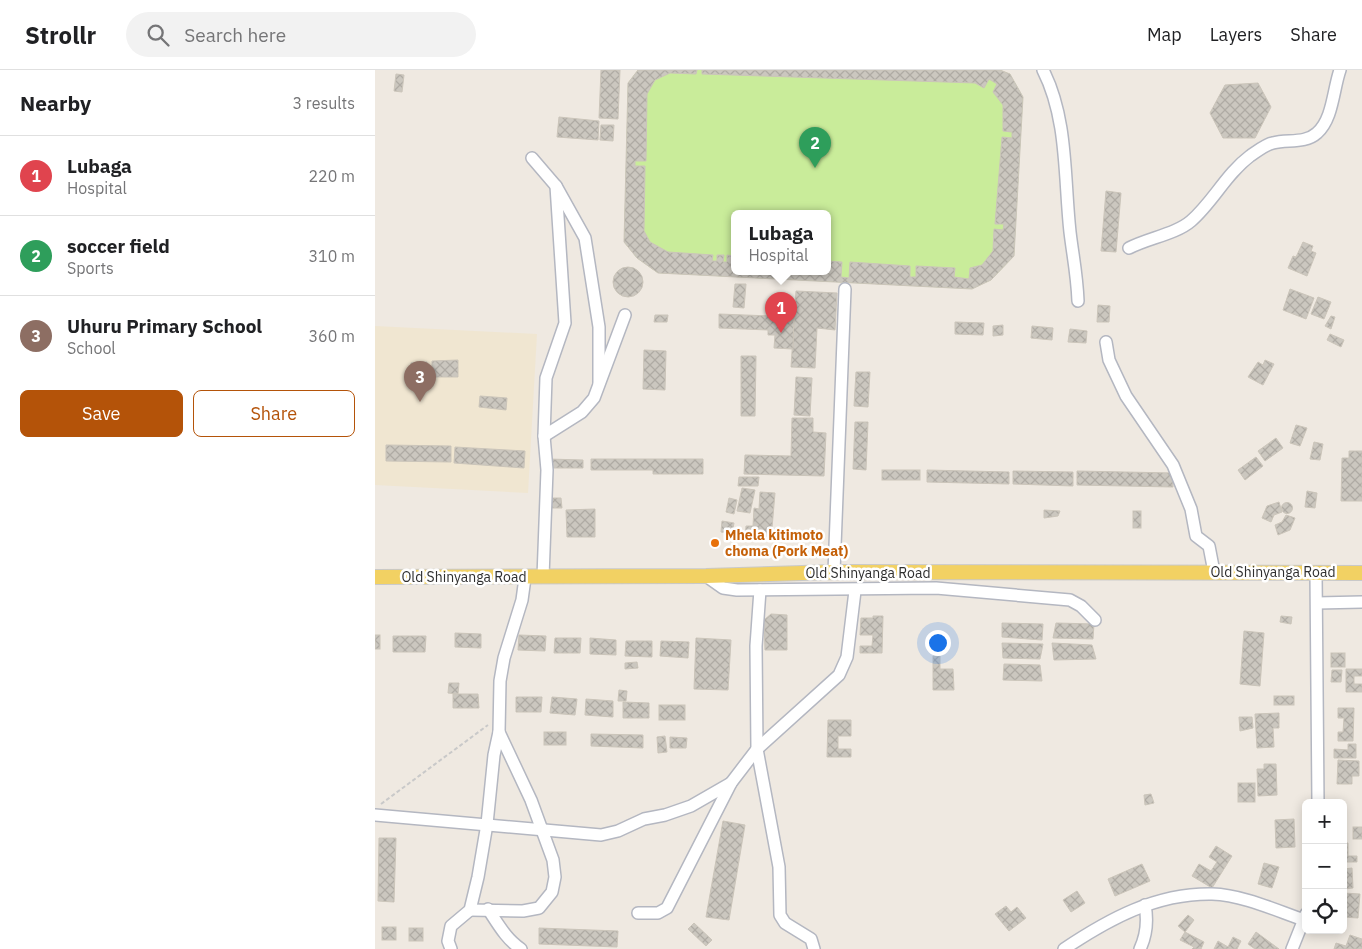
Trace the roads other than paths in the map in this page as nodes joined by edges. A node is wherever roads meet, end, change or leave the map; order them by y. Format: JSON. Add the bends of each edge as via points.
{"nodes":[{"id":1,"x":1043,"y":70,"type":"edge"},
{"id":2,"x":1340,"y":70,"type":"edge"},
{"id":3,"x":532,"y":158,"type":"dead end"},
{"id":4,"x":556,"y":186,"type":"junction"},
{"id":5,"x":1129,"y":248,"type":"dead end"},
{"id":6,"x":845,"y":289,"type":"dead end"},
{"id":7,"x":1077,"y":300,"type":"dead end"},
{"id":8,"x":625,"y":315,"type":"dead end"},
{"id":9,"x":1105,"y":342,"type":"dead end"},
{"id":10,"x":599,"y":383,"type":"junction"},
{"id":11,"x":545,"y":436,"type":"junction"},
{"id":12,"x":834,"y":572,"type":"junction"},
{"id":13,"x":1214,"y":572,"type":"junction"},
{"id":14,"x":1316,"y":573,"type":"junction"},
{"id":15,"x":1362,"y":573,"type":"edge"},
{"id":16,"x":706,"y":576,"type":"junction"},
{"id":17,"x":375,"y":577,"type":"edge"},
{"id":18,"x":543,"y":577,"type":"junction"},
{"id":19,"x":525,"y":578,"type":"junction"},
{"id":20,"x":760,"y":590,"type":"junction"},
{"id":21,"x":855,"y":590,"type":"junction"},
{"id":22,"x":1362,"y":602,"type":"edge"},
{"id":23,"x":1317,"y":603,"type":"junction"},
{"id":24,"x":1095,"y":620,"type":"dead end"},
{"id":25,"x":499,"y":732,"type":"junction"},
{"id":26,"x":757,"y":749,"type":"junction"},
{"id":27,"x":731,"y":783,"type":"junction"},
{"id":28,"x":1318,"y":799,"type":"edge"},
{"id":29,"x":375,"y":815,"type":"edge"},
{"id":30,"x":487,"y":824,"type":"junction"},
{"id":31,"x":540,"y":828,"type":"junction"},
{"id":32,"x":1145,"y":905,"type":"junction"},
{"id":33,"x":488,"y":909,"type":"junction"},
{"id":34,"x":470,"y":910,"type":"junction"},
{"id":35,"x":638,"y":913,"type":"dead end"},
{"id":36,"x":1302,"y":916,"type":"edge"},
{"id":37,"x":1302,"y":924,"type":"edge"},
{"id":38,"x":451,"y":949,"type":"edge"},
{"id":39,"x":521,"y":949,"type":"edge"},
{"id":40,"x":814,"y":949,"type":"edge"},
{"id":41,"x":1064,"y":949,"type":"edge"},
{"id":42,"x":1140,"y":949,"type":"edge"},
{"id":43,"x":1292,"y":949,"type":"edge"}],
"edges":[{"from":1,"to":7,"type":"street","via":[[1053,89],[1064,154],[1070,233],[1077,271]]},
{"from":2,"to":5,"type":"street","via":[[1327,122],[1316,135],[1296,142],[1272,143],[1249,156],[1224,180],[1191,222]]},
{"from":3,"to":4,"type":"street"},
{"from":4,"to":10,"type":"street","via":[[585,238],[599,327]]},
{"from":4,"to":11,"type":"street","via":[[565,323],[546,378]]},
{"from":6,"to":12,"type":"street"},
{"from":8,"to":10,"type":"street"},
{"from":9,"to":13,"type":"street","via":[[1109,360],[1127,396],[1168,454],[1191,509],[1196,536],[1209,546]]},
{"from":10,"to":11,"type":"street","via":[[594,398],[582,412]]},
{"from":11,"to":18,"type":"street"},
{"from":12,"to":13,"type":"main road","name":"Old Shinyanga Road"},
{"from":12,"to":16,"type":"main road","name":"Old Shinyanga Road"},
{"from":13,"to":14,"type":"main road","name":"Old Shinyanga Road"},
{"from":14,"to":15,"type":"main road","name":"Old Shinyanga Road"},
{"from":14,"to":23,"type":"street"},
{"from":16,"to":18,"type":"main road","name":"Old Shinyanga Road"},
{"from":16,"to":20,"type":"street","via":[[723,588]]},
{"from":17,"to":19,"type":"main road","name":"Old Shinyanga Road"},
{"from":18,"to":19,"type":"main road","name":"Old Shinyanga Road"},
{"from":19,"to":25,"type":"street","via":[[500,681]]},
{"from":20,"to":21,"type":"street"},
{"from":20,"to":26,"type":"street","via":[[756,656]]},
{"from":21,"to":24,"type":"street","via":[[936,588],[1070,600]]},
{"from":21,"to":26,"type":"street","via":[[847,657],[839,676]]},
{"from":22,"to":23,"type":"street"},
{"from":23,"to":28,"type":"street"},
{"from":25,"to":30,"type":"street"},
{"from":25,"to":31,"type":"street","via":[[531,800]]},
{"from":26,"to":27,"type":"street"},
{"from":26,"to":40,"type":"street","via":[[779,867],[780,915],[785,923],[811,939]]},
{"from":27,"to":31,"type":"street","via":[[691,806],[665,816],[644,819],[601,836]]},
{"from":27,"to":35,"type":"street","via":[[667,908],[658,914]]},
{"from":29,"to":30,"type":"street"},
{"from":30,"to":31,"type":"street"},
{"from":30,"to":34,"type":"street"},
{"from":31,"to":33,"type":"street","via":[[553,860],[555,877],[552,892],[539,908],[523,911]]},
{"from":32,"to":36,"type":"street","via":[[1172,898],[1213,894]]},
{"from":32,"to":41,"type":"street","via":[[1113,918]]},
{"from":32,"to":42,"type":"street","via":[[1146,936]]},
{"from":33,"to":34,"type":"street"},
{"from":33,"to":39,"type":"street","via":[[512,944]]},
{"from":34,"to":38,"type":"street","via":[[451,926],[448,941]]},
{"from":37,"to":43,"type":"street"}]}
